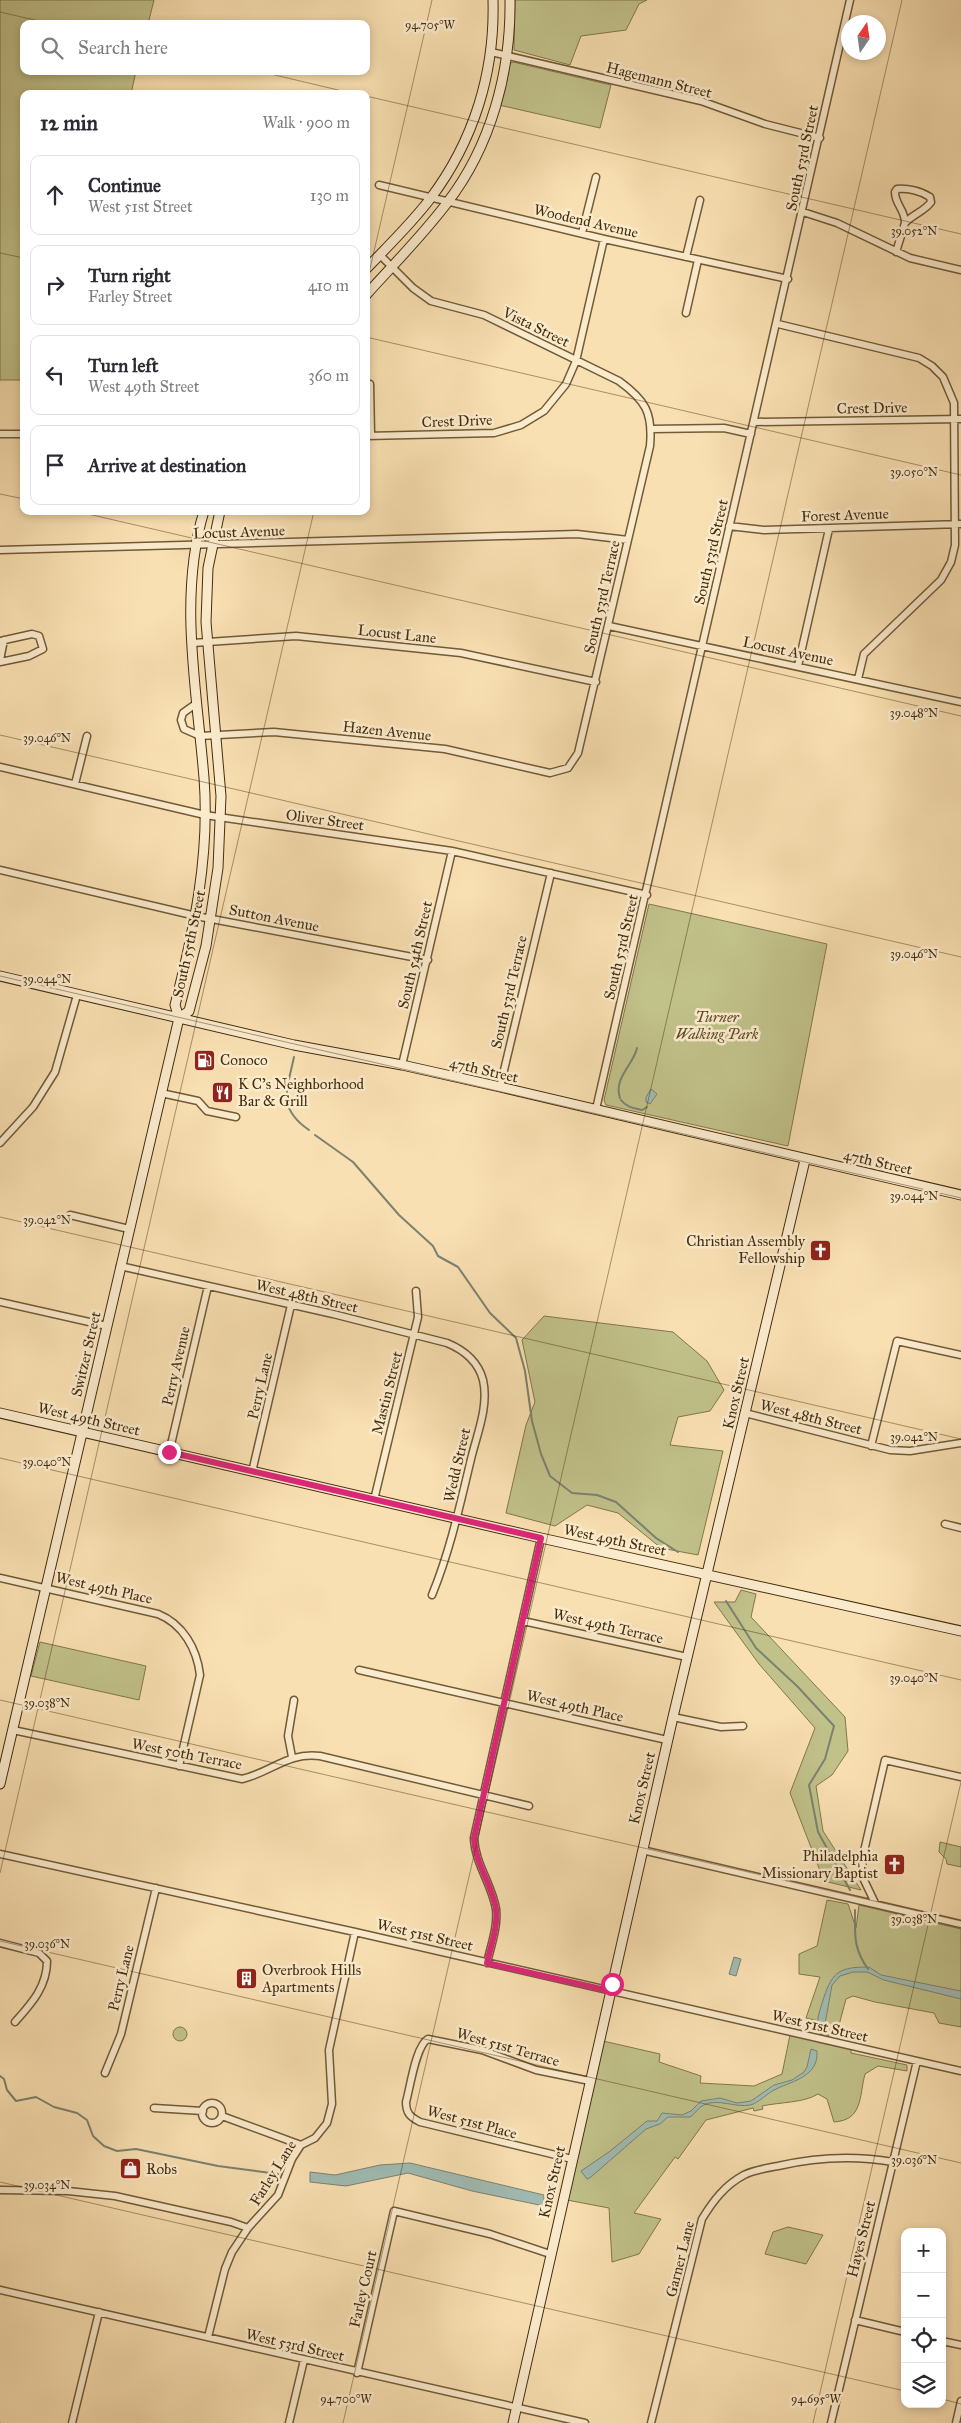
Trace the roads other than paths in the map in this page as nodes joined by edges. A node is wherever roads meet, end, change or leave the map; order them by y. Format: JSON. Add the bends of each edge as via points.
{"nodes":[{"id":1,"x":494,"y":0,"type":"edge"},
{"id":2,"x":510,"y":0,"type":"edge"},
{"id":3,"x":850,"y":0,"type":"edge"},
{"id":4,"x":491,"y":52,"type":"junction"},
{"id":5,"x":508,"y":56,"type":"junction"},
{"id":6,"x":820,"y":138,"type":"junction"},
{"id":7,"x":596,"y":177,"type":"dead end"},
{"id":8,"x":379,"y":185,"type":"dead end"},
{"id":9,"x":431,"y":198,"type":"junction"},
{"id":10,"x":700,"y":200,"type":"dead end"},
{"id":11,"x":448,"y":202,"type":"junction"},
{"id":12,"x":803,"y":212,"type":"junction"},
{"id":13,"x":905,"y":223,"type":"junction"},
{"id":14,"x":582,"y":233,"type":"junction"},
{"id":15,"x":604,"y":239,"type":"junction"},
{"id":16,"x":896,"y":252,"type":"junction"},
{"id":17,"x":380,"y":255,"type":"junction"},
{"id":18,"x":686,"y":257,"type":"junction"},
{"id":19,"x":698,"y":260,"type":"junction"},
{"id":20,"x":370,"y":265,"type":"edge"},
{"id":21,"x":390,"y":268,"type":"junction"},
{"id":22,"x":961,"y":270,"type":"edge"},
{"id":23,"x":788,"y":279,"type":"junction"},
{"id":24,"x":370,"y":290,"type":"edge"},
{"id":25,"x":686,"y":313,"type":"dead end"},
{"id":26,"x":778,"y":324,"type":"junction"},
{"id":27,"x":576,"y":361,"type":"junction"},
{"id":28,"x":958,"y":419,"type":"edge"},
{"id":29,"x":754,"y":422,"type":"junction"},
{"id":30,"x":651,"y":428,"type":"junction"},
{"id":31,"x":0,"y":434,"type":"edge"},
{"id":32,"x":20,"y":434,"type":"edge"},
{"id":33,"x":751,"y":434,"type":"junction"},
{"id":34,"x":370,"y":436,"type":"edge"},
{"id":35,"x":203,"y":515,"type":"edge"},
{"id":36,"x":219,"y":515,"type":"edge"},
{"id":37,"x":959,"y":524,"type":"edge"},
{"id":38,"x":729,"y":526,"type":"junction"},
{"id":39,"x":829,"y":529,"type":"junction"},
{"id":40,"x":628,"y":540,"type":"junction"},
{"id":41,"x":196,"y":546,"type":"junction"},
{"id":42,"x":212,"y":546,"type":"junction"},
{"id":43,"x":0,"y":550,"type":"edge"},
{"id":44,"x":609,"y":626,"type":"junction"},
{"id":45,"x":2,"y":640,"type":"edge"},
{"id":46,"x":208,"y":642,"type":"junction"},
{"id":47,"x":193,"y":643,"type":"junction"},
{"id":48,"x":702,"y":645,"type":"junction"},
{"id":49,"x":0,"y":661,"type":"edge"},
{"id":50,"x":798,"y":666,"type":"junction"},
{"id":51,"x":858,"y":679,"type":"junction"},
{"id":52,"x":596,"y":682,"type":"junction"},
{"id":53,"x":961,"y":702,"type":"edge"},
{"id":54,"x":197,"y":703,"type":"junction"},
{"id":55,"x":216,"y":734,"type":"junction"},
{"id":56,"x":87,"y":736,"type":"dead end"},
{"id":57,"x":200,"y":736,"type":"junction"},
{"id":58,"x":0,"y":767,"type":"edge"},
{"id":59,"x":568,"y":768,"type":"joint"},
{"id":60,"x":75,"y":784,"type":"junction"},
{"id":61,"x":205,"y":815,"type":"junction"},
{"id":62,"x":221,"y":818,"type":"junction"},
{"id":63,"x":452,"y":851,"type":"junction"},
{"id":64,"x":0,"y":870,"type":"edge"},
{"id":65,"x":551,"y":873,"type":"junction"},
{"id":66,"x":646,"y":895,"type":"junction"},
{"id":67,"x":196,"y":916,"type":"junction"},
{"id":68,"x":212,"y":919,"type":"junction"},
{"id":69,"x":428,"y":960,"type":"junction"},
{"id":70,"x":0,"y":976,"type":"edge"},
{"id":71,"x":77,"y":995,"type":"junction"},
{"id":72,"x":179,"y":1018,"type":"junction"},
{"id":73,"x":402,"y":1065,"type":"junction"},
{"id":74,"x":500,"y":1087,"type":"junction"},
{"id":75,"x":161,"y":1093,"type":"junction"},
{"id":76,"x":596,"y":1109,"type":"junction"},
{"id":77,"x":236,"y":1117,"type":"dead end"},
{"id":78,"x":0,"y":1143,"type":"edge"},
{"id":79,"x":805,"y":1160,"type":"junction"},
{"id":80,"x":961,"y":1195,"type":"edge"},
{"id":81,"x":70,"y":1215,"type":"dead end"},
{"id":82,"x":129,"y":1229,"type":"junction"},
{"id":83,"x":120,"y":1266,"type":"junction"},
{"id":84,"x":208,"y":1286,"type":"junction"},
{"id":85,"x":416,"y":1291,"type":"dead end"},
{"id":86,"x":0,"y":1302,"type":"edge"},
{"id":87,"x":291,"y":1305,"type":"junction"},
{"id":88,"x":107,"y":1326,"type":"junction"},
{"id":89,"x":415,"y":1335,"type":"junction"},
{"id":90,"x":961,"y":1355,"type":"edge"},
{"id":91,"x":479,"y":1369,"type":"joint"},
{"id":92,"x":0,"y":1413,"type":"edge"},
{"id":93,"x":745,"y":1413,"type":"junction"},
{"id":94,"x":83,"y":1431,"type":"junction"},
{"id":95,"x":961,"y":1443,"type":"edge"},
{"id":96,"x":871,"y":1446,"type":"junction"},
{"id":97,"x":169,"y":1452,"type":"junction"},
{"id":98,"x":252,"y":1472,"type":"junction"},
{"id":99,"x":374,"y":1500,"type":"junction"},
{"id":100,"x":457,"y":1518,"type":"junction"},
{"id":101,"x":945,"y":1524,"type":"dead end"},
{"id":102,"x":961,"y":1528,"type":"edge"},
{"id":103,"x":541,"y":1538,"type":"junction"},
{"id":104,"x":707,"y":1574,"type":"junction"},
{"id":105,"x":0,"y":1578,"type":"edge"},
{"id":106,"x":46,"y":1588,"type":"junction"},
{"id":107,"x":432,"y":1595,"type":"dead end"},
{"id":108,"x":523,"y":1621,"type":"junction"},
{"id":109,"x":960,"y":1630,"type":"edge"},
{"id":110,"x":687,"y":1656,"type":"junction"},
{"id":111,"x":360,"y":1670,"type":"dead end"},
{"id":112,"x":294,"y":1700,"type":"dead end"},
{"id":113,"x":503,"y":1703,"type":"junction"},
{"id":114,"x":673,"y":1717,"type":"junction"},
{"id":115,"x":744,"y":1726,"type":"dead end"},
{"id":116,"x":13,"y":1730,"type":"junction"},
{"id":117,"x":668,"y":1740,"type":"junction"},
{"id":118,"x":292,"y":1757,"type":"junction"},
{"id":119,"x":178,"y":1766,"type":"junction"},
{"id":120,"x":961,"y":1777,"type":"edge"},
{"id":121,"x":0,"y":1784,"type":"edge"},
{"id":122,"x":484,"y":1795,"type":"junction"},
{"id":123,"x":528,"y":1806,"type":"dead end"},
{"id":124,"x":642,"y":1850,"type":"junction"},
{"id":125,"x":0,"y":1854,"type":"edge"},
{"id":126,"x":156,"y":1888,"type":"junction"},
{"id":127,"x":875,"y":1903,"type":"junction"},
{"id":128,"x":961,"y":1924,"type":"edge"},
{"id":129,"x":355,"y":1932,"type":"junction"},
{"id":130,"x":0,"y":1943,"type":"edge"},
{"id":131,"x":487,"y":1963,"type":"junction"},
{"id":132,"x":610,"y":1991,"type":"junction"},
{"id":133,"x":15,"y":2022,"type":"dead end"},
{"id":134,"x":917,"y":2061,"type":"junction"},
{"id":135,"x":961,"y":2071,"type":"edge"},
{"id":136,"x":105,"y":2072,"type":"dead end"},
{"id":137,"x":413,"y":2073,"type":"joint"},
{"id":138,"x":590,"y":2081,"type":"junction"},
{"id":139,"x":154,"y":2108,"type":"dead end"},
{"id":140,"x":203,"y":2111,"type":"junction"},
{"id":141,"x":222,"y":2116,"type":"junction"},
{"id":142,"x":301,"y":2146,"type":"junction"},
{"id":143,"x":572,"y":2159,"type":"junction"},
{"id":144,"x":893,"y":2162,"type":"junction"},
{"id":145,"x":0,"y":2190,"type":"edge"},
{"id":146,"x":248,"y":2228,"type":"junction"},
{"id":147,"x":550,"y":2254,"type":"junction"},
{"id":148,"x":0,"y":2290,"type":"edge"},
{"id":149,"x":99,"y":2312,"type":"junction"},
{"id":150,"x":855,"y":2320,"type":"junction"},
{"id":151,"x":901,"y":2331,"type":"edge"},
{"id":152,"x":208,"y":2337,"type":"junction"},
{"id":153,"x":946,"y":2342,"type":"edge"},
{"id":154,"x":961,"y":2345,"type":"edge"},
{"id":155,"x":304,"y":2360,"type":"junction"},
{"id":156,"x":357,"y":2372,"type":"junction"},
{"id":157,"x":961,"y":2401,"type":"edge"},
{"id":158,"x":517,"y":2408,"type":"junction"},
{"id":159,"x":72,"y":2423,"type":"edge"},
{"id":160,"x":289,"y":2423,"type":"edge"},
{"id":161,"x":513,"y":2423,"type":"edge"},
{"id":162,"x":585,"y":2423,"type":"edge"},
{"id":163,"x":651,"y":2423,"type":"edge"},
{"id":164,"x":830,"y":2423,"type":"edge"},
{"id":165,"x":956,"y":2423,"type":"edge"}],
"edges":[{"from":1,"to":4,"type":"street"},
{"from":2,"to":5,"type":"street"},
{"from":3,"to":6,"type":"street","name":"South 53rd Street"},
{"from":4,"to":5,"type":"street","name":"Hagemann Street"},
{"from":4,"to":9,"type":"street","via":[[475,121]]},
{"from":5,"to":6,"type":"street","name":"Hagemann Street","via":[[701,101],[765,124]]},
{"from":5,"to":11,"type":"street","via":[[488,128]]},
{"from":6,"to":12,"type":"street","name":"South 53rd Street"},
{"from":7,"to":14,"type":"street"},
{"from":8,"to":9,"type":"street","name":"Woodend Avenue"},
{"from":9,"to":11,"type":"street","name":"Woodend Avenue"},
{"from":9,"to":17,"type":"street"},
{"from":10,"to":18,"type":"street"},
{"from":11,"to":14,"type":"street","name":"Woodend Avenue"},
{"from":11,"to":21,"type":"street"},
{"from":12,"to":16,"type":"street","via":[[837,223]]},
{"from":12,"to":23,"type":"street","name":"South 53rd Street"},
{"from":13,"to":13,"type":"street","via":[[905,212],[895,199],[897,189],[914,190],[930,197],[928,208],[912,214]]},
{"from":13,"to":16,"type":"street"},
{"from":14,"to":15,"type":"street","name":"Woodend Avenue"},
{"from":15,"to":18,"type":"street","name":"Woodend Avenue"},
{"from":15,"to":27,"type":"street"},
{"from":16,"to":22,"type":"street"},
{"from":17,"to":20,"type":"street"},
{"from":17,"to":21,"type":"street","name":"Vista Street"},
{"from":18,"to":19,"type":"street","name":"Woodend Avenue"},
{"from":19,"to":23,"type":"street","name":"Woodend Avenue"},
{"from":19,"to":25,"type":"street"},
{"from":21,"to":24,"type":"street"},
{"from":21,"to":27,"type":"street","name":"Vista Street","via":[[431,301],[484,315]]},
{"from":23,"to":26,"type":"street","name":"South 53rd Street"},
{"from":26,"to":28,"type":"street","via":[[919,358],[944,377]]},
{"from":26,"to":29,"type":"street","name":"South 53rd Street"},
{"from":27,"to":30,"type":"street","name":"Vista Street","via":[[619,381],[637,394],[646,408]]},
{"from":27,"to":34,"type":"street","name":"Crest Drive","via":[[557,398],[529,421],[510,429],[494,434]]},
{"from":28,"to":29,"type":"street","name":"Crest Drive"},
{"from":28,"to":37,"type":"street"},
{"from":29,"to":33,"type":"street","name":"South 53rd Street"},
{"from":30,"to":33,"type":"street","via":[[724,428]]},
{"from":30,"to":40,"type":"street","name":"South 53rd Terrace","via":[[650,446]]},
{"from":31,"to":32,"type":"street"},
{"from":33,"to":38,"type":"street","name":"South 53rd Street"},
{"from":35,"to":41,"type":"street","name":"South 55th Street"},
{"from":36,"to":42,"type":"street","name":"South 55th Street"},
{"from":37,"to":39,"type":"street","name":"Forest Avenue"},
{"from":37,"to":51,"type":"street","via":[[953,554],[941,580],[864,654]]},
{"from":38,"to":39,"type":"street","name":"Forest Avenue","via":[[764,530]]},
{"from":38,"to":48,"type":"street","name":"South 53rd Street"},
{"from":39,"to":50,"type":"street"},
{"from":40,"to":42,"type":"street","name":"Locust Avenue","via":[[577,534]]},
{"from":40,"to":44,"type":"street","name":"South 53rd Terrace"},
{"from":41,"to":42,"type":"street","name":"Locust Avenue"},
{"from":41,"to":43,"type":"street","name":"Locust Avenue"},
{"from":41,"to":47,"type":"street","name":"South 55th Street","via":[[190,594]]},
{"from":42,"to":46,"type":"street","name":"South 55th Street","via":[[206,588]]},
{"from":44,"to":48,"type":"street","name":"Locust Avenue"},
{"from":44,"to":52,"type":"street","name":"South 53rd Terrace"},
{"from":45,"to":49,"type":"street"},
{"from":45,"to":49,"type":"street","via":[[32,634],[39,636],[43,649],[29,656]]},
{"from":46,"to":47,"type":"street","name":"Locust Lane"},
{"from":46,"to":52,"type":"street","name":"Locust Lane","via":[[288,636],[338,640],[461,653]]},
{"from":46,"to":55,"type":"street","name":"South 55th Street"},
{"from":47,"to":54,"type":"street","name":"South 55th Street"},
{"from":48,"to":50,"type":"street","name":"Locust Avenue"},
{"from":48,"to":66,"type":"street","name":"South 53rd Street"},
{"from":50,"to":51,"type":"street","name":"Locust Avenue"},
{"from":51,"to":53,"type":"street","name":"Locust Avenue"},
{"from":52,"to":59,"type":"street","name":"South 53rd Terrace","via":[[578,754]]},
{"from":54,"to":57,"type":"street","name":"South 55th Street"},
{"from":54,"to":57,"type":"street","via":[[183,713],[181,720],[184,728]]},
{"from":55,"to":57,"type":"street","name":"Hazen Avenue"},
{"from":55,"to":59,"type":"street","name":"Hazen Avenue","via":[[284,733],[445,749],[550,773]]},
{"from":55,"to":62,"type":"street","name":"South 55th Street"},
{"from":56,"to":60,"type":"street"},
{"from":57,"to":61,"type":"street","name":"South 55th Street"},
{"from":58,"to":60,"type":"street","name":"Oliver Street"},
{"from":60,"to":61,"type":"street","name":"Oliver Street"},
{"from":61,"to":62,"type":"street","name":"Oliver Street"},
{"from":61,"to":67,"type":"street","name":"South 55th Street"},
{"from":62,"to":63,"type":"street","name":"Oliver Street"},
{"from":62,"to":68,"type":"street","name":"South 55th Street"},
{"from":63,"to":65,"type":"street","name":"Oliver Street"},
{"from":63,"to":69,"type":"street","name":"South 54th Street"},
{"from":64,"to":67,"type":"street","name":"Sutton Avenue"},
{"from":65,"to":66,"type":"street","name":"Oliver Street"},
{"from":65,"to":74,"type":"street","name":"South 53rd Terrace"},
{"from":66,"to":76,"type":"street","name":"South 53rd Street"},
{"from":67,"to":68,"type":"street","name":"Sutton Avenue"},
{"from":67,"to":72,"type":"street","name":"South 55th Street","via":[[175,1005]]},
{"from":68,"to":69,"type":"street","name":"Sutton Avenue"},
{"from":68,"to":72,"type":"street","name":"South 55th Street","via":[[189,1011]]},
{"from":69,"to":73,"type":"street","name":"South 54th Street"},
{"from":70,"to":71,"type":"street","name":"47th Street"},
{"from":71,"to":72,"type":"street","name":"47th Street"},
{"from":71,"to":78,"type":"street","via":[[55,1072],[32,1107]]},
{"from":72,"to":73,"type":"street","name":"47th Street","via":[[294,1045]]},
{"from":72,"to":75,"type":"street","name":"Switzer Street"},
{"from":73,"to":74,"type":"street","name":"47th Street"},
{"from":74,"to":76,"type":"street","name":"47th Street"},
{"from":75,"to":77,"type":"street","via":[[198,1101],[207,1112]]},
{"from":75,"to":82,"type":"street","name":"Switzer Street"},
{"from":76,"to":79,"type":"street","name":"47th Street"},
{"from":79,"to":80,"type":"street","name":"47th Street"},
{"from":79,"to":93,"type":"street","name":"Knox Street"},
{"from":81,"to":82,"type":"street"},
{"from":82,"to":83,"type":"street","name":"Switzer Street"},
{"from":83,"to":84,"type":"street","name":"West 48th Street"},
{"from":83,"to":88,"type":"street","name":"Switzer Street"},
{"from":84,"to":87,"type":"street","name":"West 48th Street"},
{"from":84,"to":97,"type":"street","name":"Perry Avenue"},
{"from":85,"to":89,"type":"street","name":"Mastin Street","via":[[418,1317]]},
{"from":86,"to":88,"type":"street"},
{"from":87,"to":89,"type":"street","name":"West 48th Street"},
{"from":87,"to":98,"type":"street","name":"Perry Lane"},
{"from":88,"to":94,"type":"street","name":"Switzer Street"},
{"from":89,"to":91,"type":"street","name":"West 48th Street","via":[[457,1347]]},
{"from":89,"to":99,"type":"street","name":"Mastin Street"},
{"from":90,"to":96,"type":"street","via":[[897,1341]]},
{"from":91,"to":100,"type":"street","name":"Wedd Street","via":[[484,1386],[484,1404]]},
{"from":92,"to":94,"type":"street","name":"West 49th Street"},
{"from":93,"to":96,"type":"street","name":"West 48th Street"},
{"from":93,"to":104,"type":"street","name":"Knox Street"},
{"from":94,"to":97,"type":"street","name":"West 49th Street"},
{"from":94,"to":106,"type":"street","name":"Switzer Street"},
{"from":95,"to":96,"type":"street","name":"West 48th Street","via":[[910,1451]]},
{"from":97,"to":98,"type":"street","name":"West 49th Street"},
{"from":98,"to":99,"type":"street","name":"West 49th Street"},
{"from":99,"to":100,"type":"street","name":"West 49th Street"},
{"from":100,"to":103,"type":"street","name":"West 49th Street"},
{"from":100,"to":107,"type":"street","name":"Wedd Street"},
{"from":101,"to":102,"type":"street"},
{"from":103,"to":104,"type":"street","name":"West 49th Street"},
{"from":103,"to":108,"type":"street"},
{"from":104,"to":109,"type":"street","name":"West 49th Street"},
{"from":104,"to":110,"type":"street","name":"Knox Street"},
{"from":105,"to":106,"type":"street","name":"West 49th Place"},
{"from":106,"to":116,"type":"street","name":"Switzer Street"},
{"from":106,"to":119,"type":"street","name":"West 49th Place","via":[[158,1614],[178,1626],[198,1660],[200,1675]]},
{"from":108,"to":110,"type":"street","name":"West 49th Terrace"},
{"from":108,"to":113,"type":"street"},
{"from":110,"to":114,"type":"street","name":"Knox Street"},
{"from":111,"to":113,"type":"street","name":"West 49th Place"},
{"from":112,"to":118,"type":"street","via":[[288,1736]]},
{"from":113,"to":117,"type":"street","name":"West 49th Place"},
{"from":113,"to":122,"type":"street"},
{"from":114,"to":115,"type":"street","via":[[721,1727]]},
{"from":114,"to":117,"type":"street","name":"Knox Street"},
{"from":116,"to":119,"type":"street","name":"West 50th Terrace"},
{"from":116,"to":121,"type":"street","name":"Switzer Street"},
{"from":117,"to":124,"type":"street","name":"Knox Street"},
{"from":118,"to":119,"type":"street","name":"West 50th Terrace","via":[[242,1779]]},
{"from":118,"to":122,"type":"street","name":"West 50th Terrace","via":[[305,1754],[320,1756]]},
{"from":120,"to":127,"type":"street","via":[[885,1760],[862,1860],[864,1880]]},
{"from":122,"to":123,"type":"street","name":"West 50th Terrace"},
{"from":122,"to":131,"type":"street","via":[[474,1838],[495,1907],[496,1919]]},
{"from":124,"to":127,"type":"street"},
{"from":124,"to":132,"type":"street","name":"Knox Street"},
{"from":125,"to":126,"type":"street","name":"West 51st Street"},
{"from":126,"to":129,"type":"street","name":"West 51st Street"},
{"from":126,"to":136,"type":"street","name":"Perry Lane","via":[[121,2034]]},
{"from":127,"to":128,"type":"street"},
{"from":129,"to":131,"type":"street","name":"West 51st Street"},
{"from":129,"to":142,"type":"street","name":"Farley Lane","via":[[329,2050],[332,2104],[329,2116],[315,2138]]},
{"from":130,"to":133,"type":"street","via":[[43,1955],[47,1961],[45,1980],[34,2000]]},
{"from":131,"to":132,"type":"street","name":"West 51st Street"},
{"from":132,"to":134,"type":"street","name":"West 51st Street"},
{"from":132,"to":138,"type":"street","name":"Knox Street"},
{"from":134,"to":135,"type":"street","name":"West 51st Street"},
{"from":134,"to":144,"type":"street","name":"Hayes Street"},
{"from":137,"to":138,"type":"street","name":"West 51st Terrace","via":[[421,2045],[428,2039],[435,2039],[482,2050],[536,2070]]},
{"from":137,"to":143,"type":"street","name":"West 51st Place","via":[[406,2102],[410,2117]]},
{"from":138,"to":143,"type":"street","name":"Knox Street"},
{"from":139,"to":140,"type":"street"},
{"from":140,"to":141,"type":"street","via":[[210,2123]]},
{"from":140,"to":141,"type":"street","via":[[207,2105],[216,2105]]},
{"from":141,"to":142,"type":"street"},
{"from":142,"to":146,"type":"street","name":"Farley Lane","via":[[292,2159],[278,2195]]},
{"from":143,"to":147,"type":"street","name":"Knox Street"},
{"from":144,"to":150,"type":"street","name":"Hayes Street"},
{"from":144,"to":163,"type":"street","name":"Garner Lane","via":[[840,2156],[796,2162],[744,2175],[720,2192],[702,2219]]},
{"from":145,"to":146,"type":"street","via":[[68,2191],[115,2196]]},
{"from":146,"to":152,"type":"street","name":"Farley Lane","via":[[225,2269]]},
{"from":147,"to":156,"type":"street","name":"Farley Court","via":[[480,2232],[394,2211]]},
{"from":147,"to":158,"type":"street","name":"Knox Street"},
{"from":148,"to":149,"type":"street","name":"West 53rd Street"},
{"from":149,"to":152,"type":"street","name":"West 53rd Street"},
{"from":149,"to":159,"type":"street"},
{"from":150,"to":151,"type":"street"},
{"from":150,"to":164,"type":"street","name":"Hayes Street"},
{"from":152,"to":155,"type":"street","name":"West 53rd Street"},
{"from":153,"to":154,"type":"street"},
{"from":155,"to":156,"type":"street","name":"West 53rd Street"},
{"from":155,"to":160,"type":"street"},
{"from":156,"to":158,"type":"street","name":"West 53rd Street"},
{"from":157,"to":165,"type":"street"},
{"from":158,"to":161,"type":"street","name":"Knox Street"},
{"from":158,"to":162,"type":"street","name":"West 53rd Street"}]}
